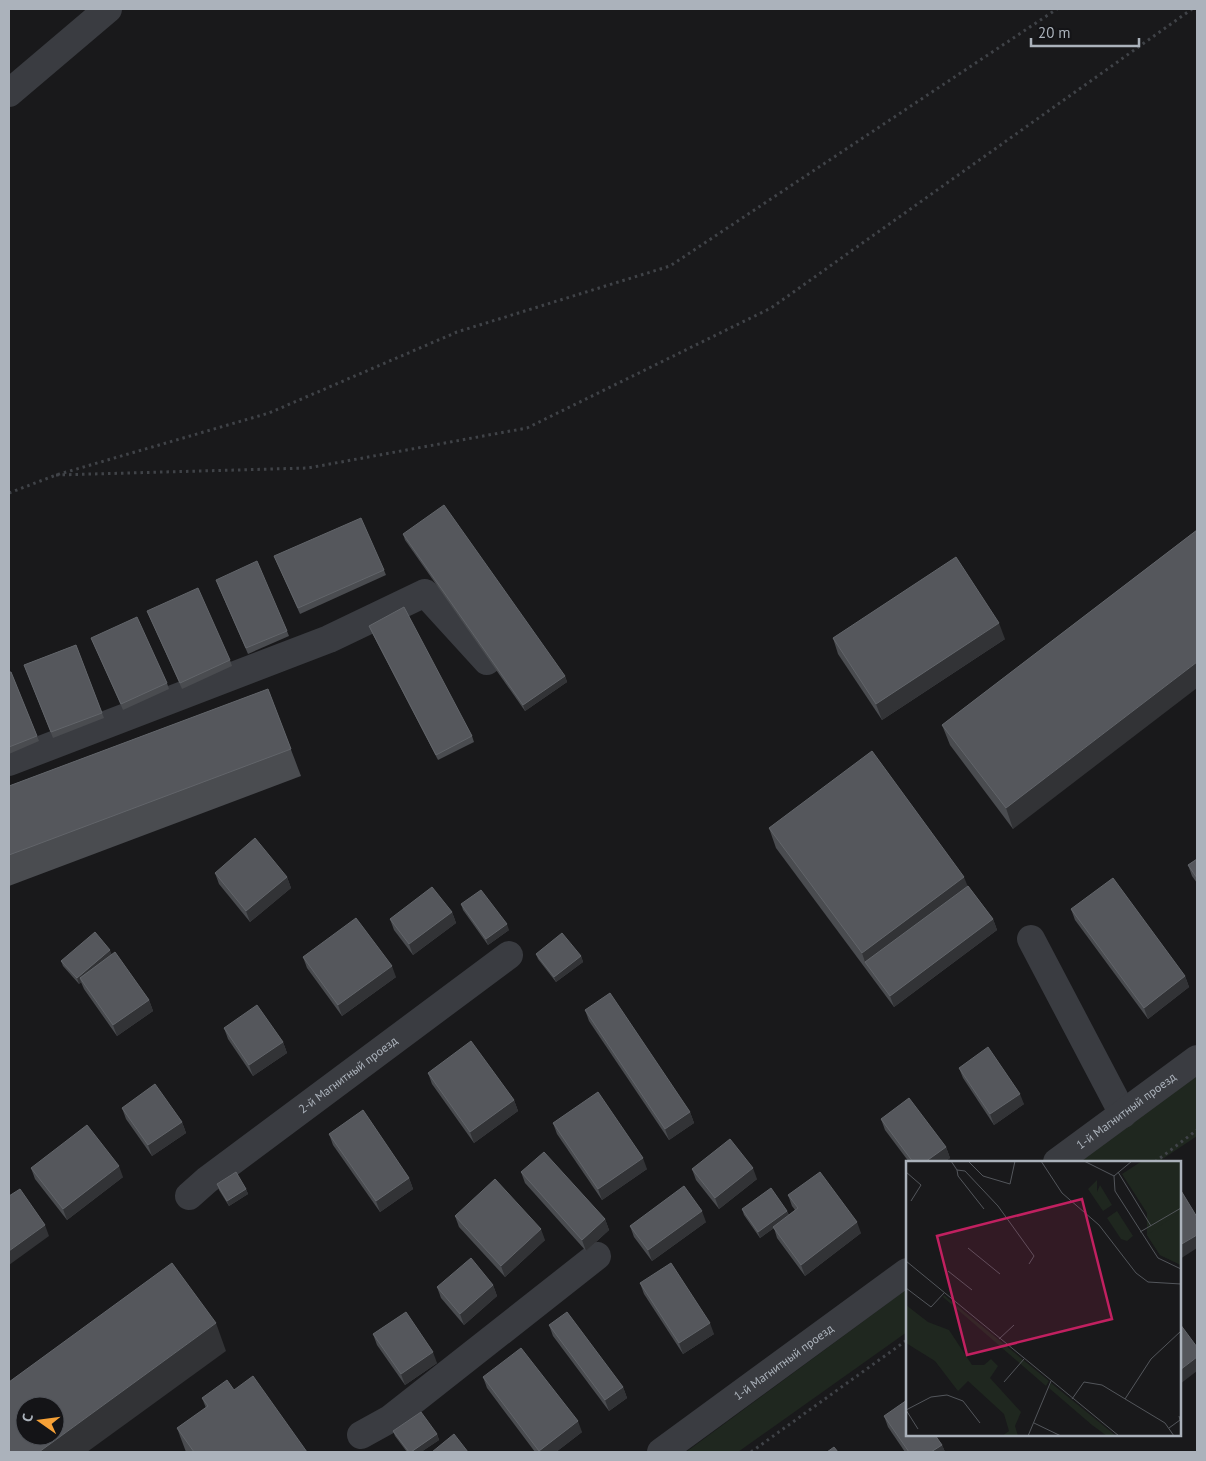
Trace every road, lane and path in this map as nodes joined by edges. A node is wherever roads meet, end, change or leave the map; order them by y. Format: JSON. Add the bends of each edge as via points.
{"nodes":[{"id":1,"x":108,"y":9,"type":"edge"},
{"id":2,"x":1057,"y":9,"type":"edge"},
{"id":3,"x":1192,"y":9,"type":"edge"},
{"id":4,"x":9,"y":93,"type":"edge"},
{"id":5,"x":56,"y":475,"type":"junction"},
{"id":6,"x":9,"y":493,"type":"edge"},
{"id":7,"x":487,"y":661,"type":"edge"},
{"id":8,"x":9,"y":762,"type":"edge"},
{"id":9,"x":1031,"y":940,"type":"dead end"},
{"id":10,"x":509,"y":955,"type":"dead end"},
{"id":11,"x":1197,"y":1059,"type":"edge"},
{"id":12,"x":1123,"y":1114,"type":"junction"},
{"id":13,"x":1197,"y":1130,"type":"edge"},
{"id":14,"x":1057,"y":1161,"type":"edge"},
{"id":15,"x":1156,"y":1161,"type":"edge"},
{"id":16,"x":189,"y":1196,"type":"dead end"},
{"id":17,"x":597,"y":1256,"type":"dead end"},
{"id":18,"x":906,"y":1273,"type":"edge"},
{"id":19,"x":906,"y":1341,"type":"edge"},
{"id":20,"x":360,"y":1436,"type":"dead end"},
{"id":21,"x":661,"y":1452,"type":"edge"},
{"id":22,"x":751,"y":1452,"type":"edge"}],
"edges":[{"from":1,"to":4,"type":"street"},
{"from":2,"to":5,"type":"path","via":[[670,266],[457,332],[269,413]]},
{"from":3,"to":5,"type":"path","via":[[771,308],[527,428],[308,468]]},
{"from":5,"to":6,"type":"path"},
{"from":7,"to":8,"type":"street","via":[[425,593],[330,639]]},
{"from":9,"to":12,"type":"street"},
{"from":10,"to":16,"type":"street","name":"2-й Магнитный проезд"},
{"from":11,"to":12,"type":"street","name":"1-й Магнитный проезд"},
{"from":12,"to":14,"type":"street","name":"1-й Магнитный проезд"},
{"from":13,"to":15,"type":"path"},
{"from":17,"to":20,"type":"street","via":[[390,1419]]},
{"from":18,"to":21,"type":"street","name":"1-й Магнитный проезд"},
{"from":19,"to":22,"type":"path"}]}
